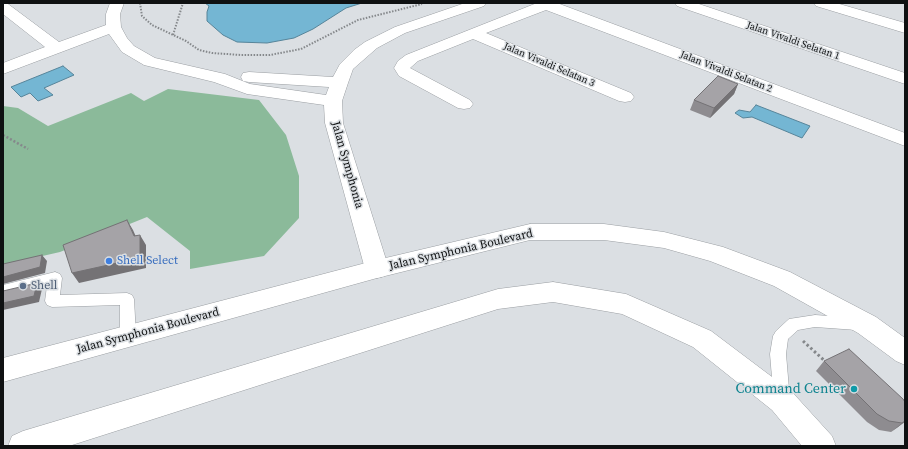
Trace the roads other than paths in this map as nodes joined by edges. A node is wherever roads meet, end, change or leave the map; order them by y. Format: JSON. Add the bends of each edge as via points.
{"nodes":[{"id":1,"x":117,"y":3,"type":"edge"},
{"id":2,"x":480,"y":3,"type":"edge"},
{"id":3,"x":682,"y":3,"type":"edge"},
{"id":4,"x":820,"y":3,"type":"edge"},
{"id":5,"x":548,"y":4,"type":"edge"},
{"id":6,"x":3,"y":6,"type":"edge"},
{"id":7,"x":113,"y":27,"type":"junction"},
{"id":8,"x":905,"y":28,"type":"edge"},
{"id":9,"x":473,"y":33,"type":"junction"},
{"id":10,"x":56,"y":48,"type":"junction"},
{"id":11,"x":3,"y":69,"type":"edge"},
{"id":12,"x":219,"y":78,"type":"junction"},
{"id":13,"x":905,"y":79,"type":"edge"},
{"id":14,"x":339,"y":83,"type":"junction"},
{"id":15,"x":624,"y":97,"type":"dead end"},
{"id":16,"x":333,"y":101,"type":"junction"},
{"id":17,"x":464,"y":104,"type":"dead end"},
{"id":18,"x":905,"y":140,"type":"edge"},
{"id":19,"x":377,"y":268,"type":"junction"},
{"id":20,"x":3,"y":291,"type":"edge"},
{"id":21,"x":868,"y":325,"type":"junction"},
{"id":22,"x":128,"y":336,"type":"junction"},
{"id":23,"x":905,"y":353,"type":"edge"},
{"id":24,"x":3,"y":370,"type":"edge"},
{"id":25,"x":782,"y":401,"type":"junction"},
{"id":26,"x":23,"y":446,"type":"edge"},
{"id":27,"x":820,"y":446,"type":"edge"}],
"edges":[{"from":1,"to":7,"type":"street"},
{"from":2,"to":14,"type":"street","name":"Jalan Symphonia","via":[[400,30],[371,45],[346,67]]},
{"from":3,"to":13,"type":"street","name":"Jalan Vivaldi Selatan 1"},
{"from":4,"to":8,"type":"street"},
{"from":5,"to":9,"type":"street"},
{"from":5,"to":18,"type":"street","name":"Jalan Vivaldi Selatan 2"},
{"from":6,"to":10,"type":"street"},
{"from":7,"to":10,"type":"street"},
{"from":7,"to":12,"type":"street","via":[[128,49],[150,62]]},
{"from":9,"to":15,"type":"street","name":"Jalan Vivaldi Selatan 3"},
{"from":9,"to":17,"type":"street","via":[[412,58],[402,68]]},
{"from":10,"to":11,"type":"street"},
{"from":12,"to":14,"type":"street","via":[[260,76]]},
{"from":12,"to":16,"type":"street","via":[[247,88]]},
{"from":14,"to":16,"type":"street","name":"Jalan Symphonia"},
{"from":16,"to":19,"type":"street","name":"Jalan Symphonia","via":[[334,123]]},
{"from":19,"to":21,"type":"street","name":"Jalan Symphonia Boulevard","via":[[530,232],[604,232],[664,240],[715,253],[782,279]]},
{"from":19,"to":22,"type":"street","name":"Jalan Symphonia Boulevard"},
{"from":20,"to":22,"type":"lane","via":[[55,278],[52,301],[127,299]]},
{"from":21,"to":23,"type":"street","name":"Jalan Symphonia Boulevard"},
{"from":21,"to":25,"type":"lane","via":[[815,321],[794,324],[781,336],[778,354]]},
{"from":22,"to":24,"type":"street","name":"Jalan Symphonia Boulevard"},
{"from":25,"to":26,"type":"street","via":[[702,339],[626,304],[553,292],[498,299]]},
{"from":25,"to":27,"type":"street"}]}
